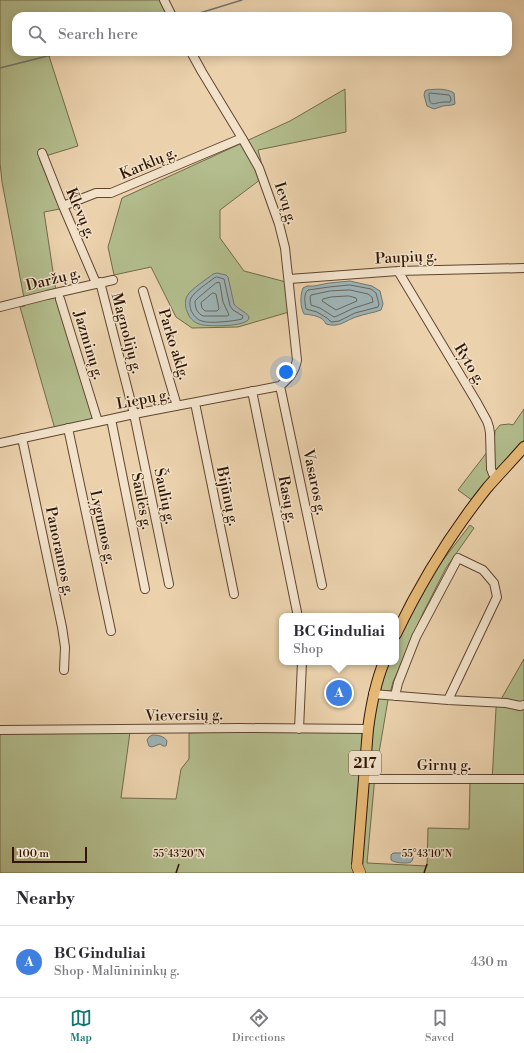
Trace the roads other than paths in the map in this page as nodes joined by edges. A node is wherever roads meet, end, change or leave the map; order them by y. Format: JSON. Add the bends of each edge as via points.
{"nodes":[{"id":1,"x":164,"y":0,"type":"edge"},
{"id":2,"x":170,"y":12,"type":"edge"},
{"id":3,"x":193,"y":56,"type":"edge"},
{"id":4,"x":242,"y":138,"type":"junction"},
{"id":5,"x":42,"y":153,"type":"dead end"},
{"id":6,"x":63,"y":206,"type":"junction"},
{"id":7,"x":524,"y":268,"type":"edge"},
{"id":8,"x":398,"y":270,"type":"junction"},
{"id":9,"x":289,"y":279,"type":"junction"},
{"id":10,"x":113,"y":280,"type":"dead end"},
{"id":11,"x":98,"y":283,"type":"junction"},
{"id":12,"x":143,"y":291,"type":"dead end"},
{"id":13,"x":60,"y":299,"type":"dead end"},
{"id":14,"x":0,"y":307,"type":"edge"},
{"id":15,"x":280,"y":386,"type":"junction"},
{"id":16,"x":252,"y":391,"type":"junction"},
{"id":17,"x":194,"y":403,"type":"junction"},
{"id":18,"x":177,"y":406,"type":"junction"},
{"id":19,"x":134,"y":414,"type":"junction"},
{"id":20,"x":111,"y":419,"type":"junction"},
{"id":21,"x":98,"y":422,"type":"junction"},
{"id":22,"x":68,"y":428,"type":"junction"},
{"id":23,"x":22,"y":438,"type":"junction"},
{"id":24,"x":0,"y":443,"type":"edge"},
{"id":25,"x":524,"y":447,"type":"edge"},
{"id":26,"x":496,"y":478,"type":"junction"},
{"id":27,"x":169,"y":584,"type":"dead end"},
{"id":28,"x":322,"y":584,"type":"dead end"},
{"id":29,"x":145,"y":589,"type":"dead end"},
{"id":30,"x":234,"y":594,"type":"dead end"},
{"id":31,"x":297,"y":612,"type":"dead end"},
{"id":32,"x":399,"y":628,"type":"edge"},
{"id":33,"x":111,"y":630,"type":"dead end"},
{"id":34,"x":302,"y":665,"type":"edge"},
{"id":35,"x":383,"y":665,"type":"edge"},
{"id":36,"x":64,"y":670,"type":"dead end"},
{"id":37,"x":373,"y":694,"type":"junction"},
{"id":38,"x":395,"y":696,"type":"junction"},
{"id":39,"x":448,"y":700,"type":"junction"},
{"id":40,"x":524,"y":705,"type":"edge"},
{"id":41,"x":299,"y":729,"type":"junction"},
{"id":42,"x":368,"y":729,"type":"junction"},
{"id":43,"x":0,"y":730,"type":"edge"},
{"id":44,"x":364,"y":779,"type":"junction"},
{"id":45,"x":524,"y":779,"type":"edge"},
{"id":46,"x":358,"y":871,"type":"edge"}],
"edges":[{"from":1,"to":2,"type":"street"},
{"from":3,"to":4,"type":"street","name":"Ievų g."},
{"from":4,"to":6,"type":"street","name":"Karklų g.","via":[[111,193],[96,193]]},
{"from":4,"to":9,"type":"street","name":"Ievų g.","via":[[259,168],[279,224]]},
{"from":5,"to":6,"type":"street","name":"Klevų g."},
{"from":6,"to":11,"type":"street","name":"Klevų g."},
{"from":7,"to":8,"type":"street","name":"Paupių g."},
{"from":8,"to":9,"type":"street","name":"Paupių g."},
{"from":8,"to":26,"type":"street","name":"Ryto g.","via":[[487,421],[491,469]]},
{"from":9,"to":15,"type":"street","name":"Ievų g.","via":[[297,360],[294,372]]},
{"from":10,"to":11,"type":"street","name":"Daržų g."},
{"from":11,"to":14,"type":"street","name":"Daržų g."},
{"from":11,"to":19,"type":"street","name":"Magnolijų g."},
{"from":12,"to":18,"type":"street","name":"Parko aklg."},
{"from":13,"to":21,"type":"street","name":"Jazminų g."},
{"from":15,"to":16,"type":"street","name":"Liepų g."},
{"from":15,"to":28,"type":"street","name":"Vasaros g."},
{"from":16,"to":17,"type":"street","name":"Liepų g."},
{"from":16,"to":31,"type":"street","name":"Rasų g."},
{"from":17,"to":18,"type":"street","name":"Liepų g."},
{"from":17,"to":30,"type":"street","name":"Bijūnų g."},
{"from":18,"to":19,"type":"street","name":"Liepų g."},
{"from":19,"to":20,"type":"street","name":"Liepų g."},
{"from":19,"to":27,"type":"street","name":"Šaulių g."},
{"from":20,"to":21,"type":"street","name":"Liepų g."},
{"from":20,"to":29,"type":"street","name":"Saulės g."},
{"from":21,"to":22,"type":"street","name":"Liepų g."},
{"from":22,"to":23,"type":"street","name":"Liepų g."},
{"from":22,"to":33,"type":"street","name":"Lygumos g."},
{"from":23,"to":24,"type":"street","name":"Liepų g."},
{"from":23,"to":36,"type":"street","name":"Panoramos g.","via":[[62,627],[65,647]]},
{"from":25,"to":26,"type":"main road"},
{"from":26,"to":32,"type":"main road","via":[[455,531],[420,586]]},
{"from":34,"to":41,"type":"street"},
{"from":35,"to":37,"type":"main road","number":"217"},
{"from":37,"to":38,"type":"street"},
{"from":37,"to":42,"type":"main road","number":"217"},
{"from":38,"to":39,"type":"street"},
{"from":38,"to":39,"type":"street","via":[[416,637],[458,558],[483,570],[494,583],[497,597]]},
{"from":39,"to":40,"type":"street"},
{"from":41,"to":42,"type":"street","name":"Vieversių g."},
{"from":41,"to":43,"type":"street","name":"Vieversių g."},
{"from":42,"to":44,"type":"main road","number":"217"},
{"from":44,"to":45,"type":"street","name":"Girnų g."},
{"from":44,"to":46,"type":"main road","number":"217"}]}
